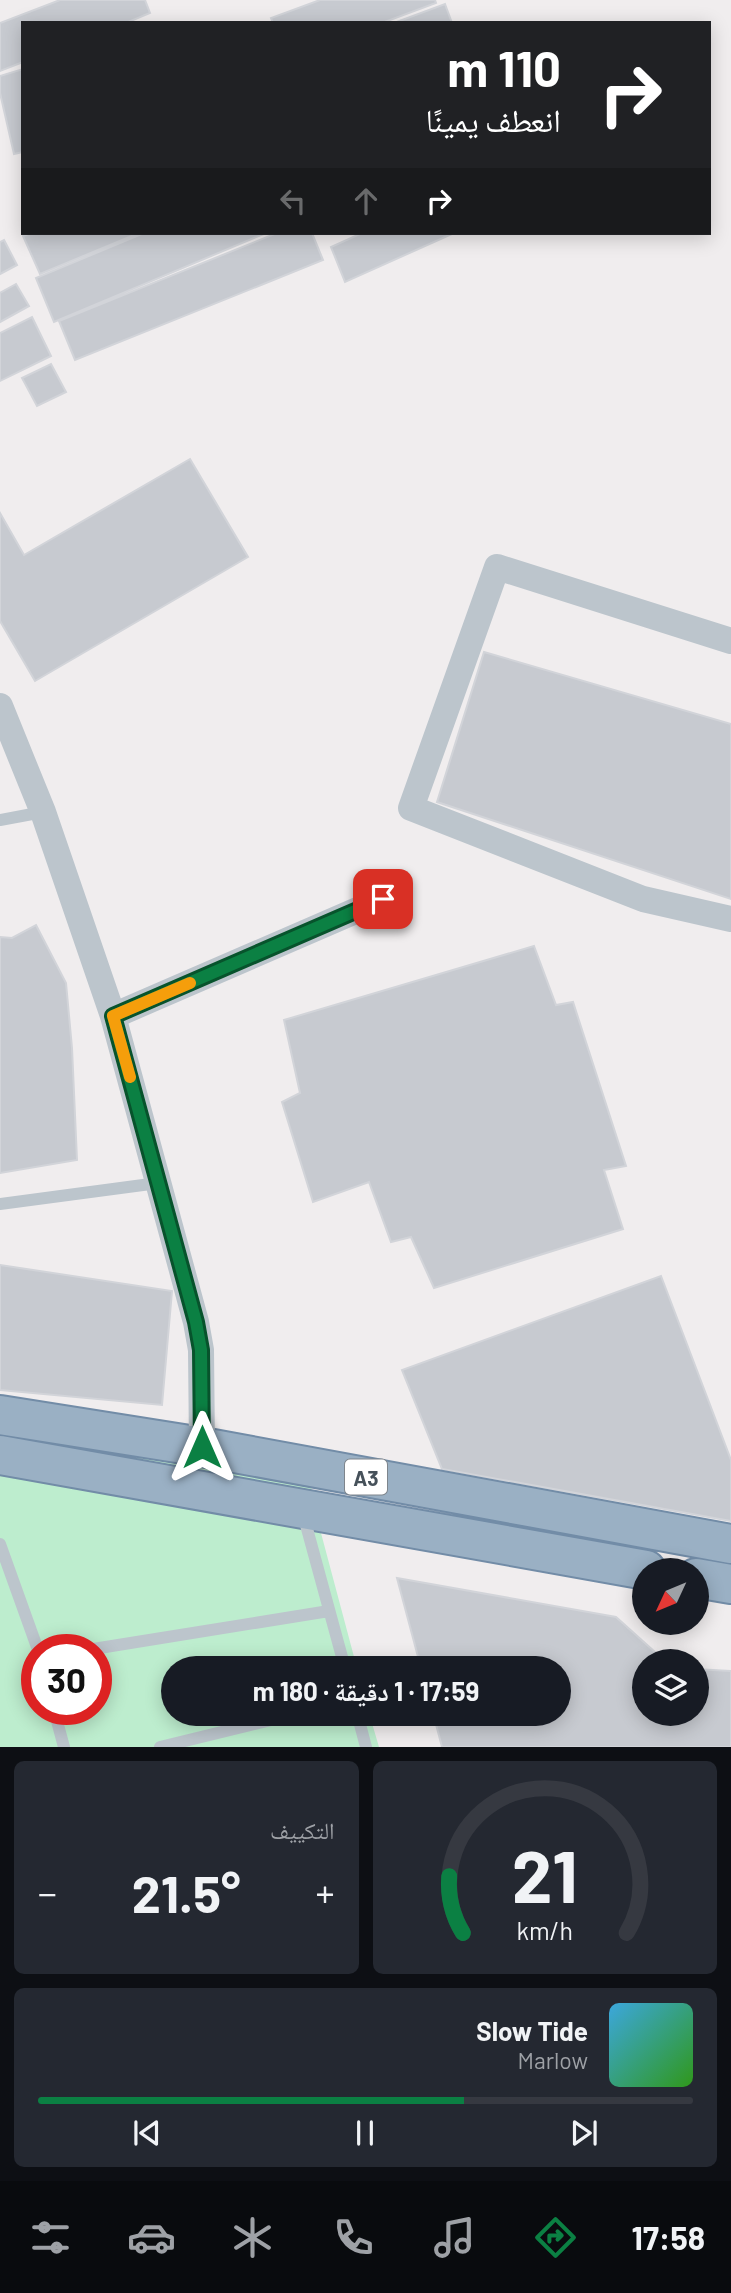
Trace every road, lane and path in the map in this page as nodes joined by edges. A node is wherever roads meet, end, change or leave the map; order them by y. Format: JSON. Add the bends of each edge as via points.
{"nodes":[{"id":1,"x":731,"y":641,"type":"edge"},
{"id":2,"x":0,"y":706,"type":"edge"},
{"id":3,"x":43,"y":812,"type":"junction"},
{"id":4,"x":0,"y":820,"type":"edge"},
{"id":5,"x":383,"y":899,"type":"dead end"},
{"id":6,"x":731,"y":919,"type":"edge"},
{"id":7,"x":113,"y":1016,"type":"junction"},
{"id":8,"x":158,"y":1183,"type":"junction"},
{"id":9,"x":0,"y":1204,"type":"edge"},
{"id":10,"x":0,"y":1415,"type":"edge"},
{"id":11,"x":202,"y":1447,"type":"junction"},
{"id":12,"x":0,"y":1455,"type":"edge"},
{"id":13,"x":301,"y":1507,"type":"junction"},
{"id":14,"x":0,"y":1544,"type":"edge"},
{"id":15,"x":731,"y":1544,"type":"edge"},
{"id":16,"x":632,"y":1567,"type":"edge"},
{"id":17,"x":709,"y":1580,"type":"edge"},
{"id":18,"x":731,"y":1584,"type":"edge"},
{"id":19,"x":329,"y":1611,"type":"junction"},
{"id":20,"x":32,"y":1634,"type":"edge"},
{"id":21,"x":112,"y":1646,"type":"edge"},
{"id":22,"x":342,"y":1656,"type":"edge"},
{"id":23,"x":58,"y":1725,"type":"edge"},
{"id":24,"x":246,"y":1726,"type":"edge"},
{"id":25,"x":360,"y":1726,"type":"edge"},
{"id":26,"x":64,"y":1747,"type":"edge"},
{"id":27,"x":160,"y":1747,"type":"edge"},
{"id":28,"x":366,"y":1747,"type":"edge"}],
"edges":[{"from":1,"to":6,"type":"street","via":[[498,567],[411,808],[643,899]]},
{"from":2,"to":3,"type":"street"},
{"from":3,"to":4,"type":"lane"},
{"from":3,"to":7,"type":"street"},
{"from":5,"to":7,"type":"street"},
{"from":7,"to":8,"type":"street"},
{"from":8,"to":9,"type":"lane"},
{"from":8,"to":11,"type":"street","via":[[201,1350]]},
{"from":10,"to":11,"type":"highway","number":"A3"},
{"from":11,"to":15,"type":"highway","number":"A3"},
{"from":12,"to":13,"type":"highway","number":"A3"},
{"from":13,"to":16,"type":"highway","number":"A3"},
{"from":13,"to":19,"type":"lane"},
{"from":14,"to":20,"type":"lane"},
{"from":17,"to":18,"type":"highway"},
{"from":19,"to":21,"type":"lane"},
{"from":19,"to":22,"type":"lane"},
{"from":23,"to":26,"type":"lane"},
{"from":24,"to":27,"type":"lane"},
{"from":25,"to":28,"type":"lane"}]}
